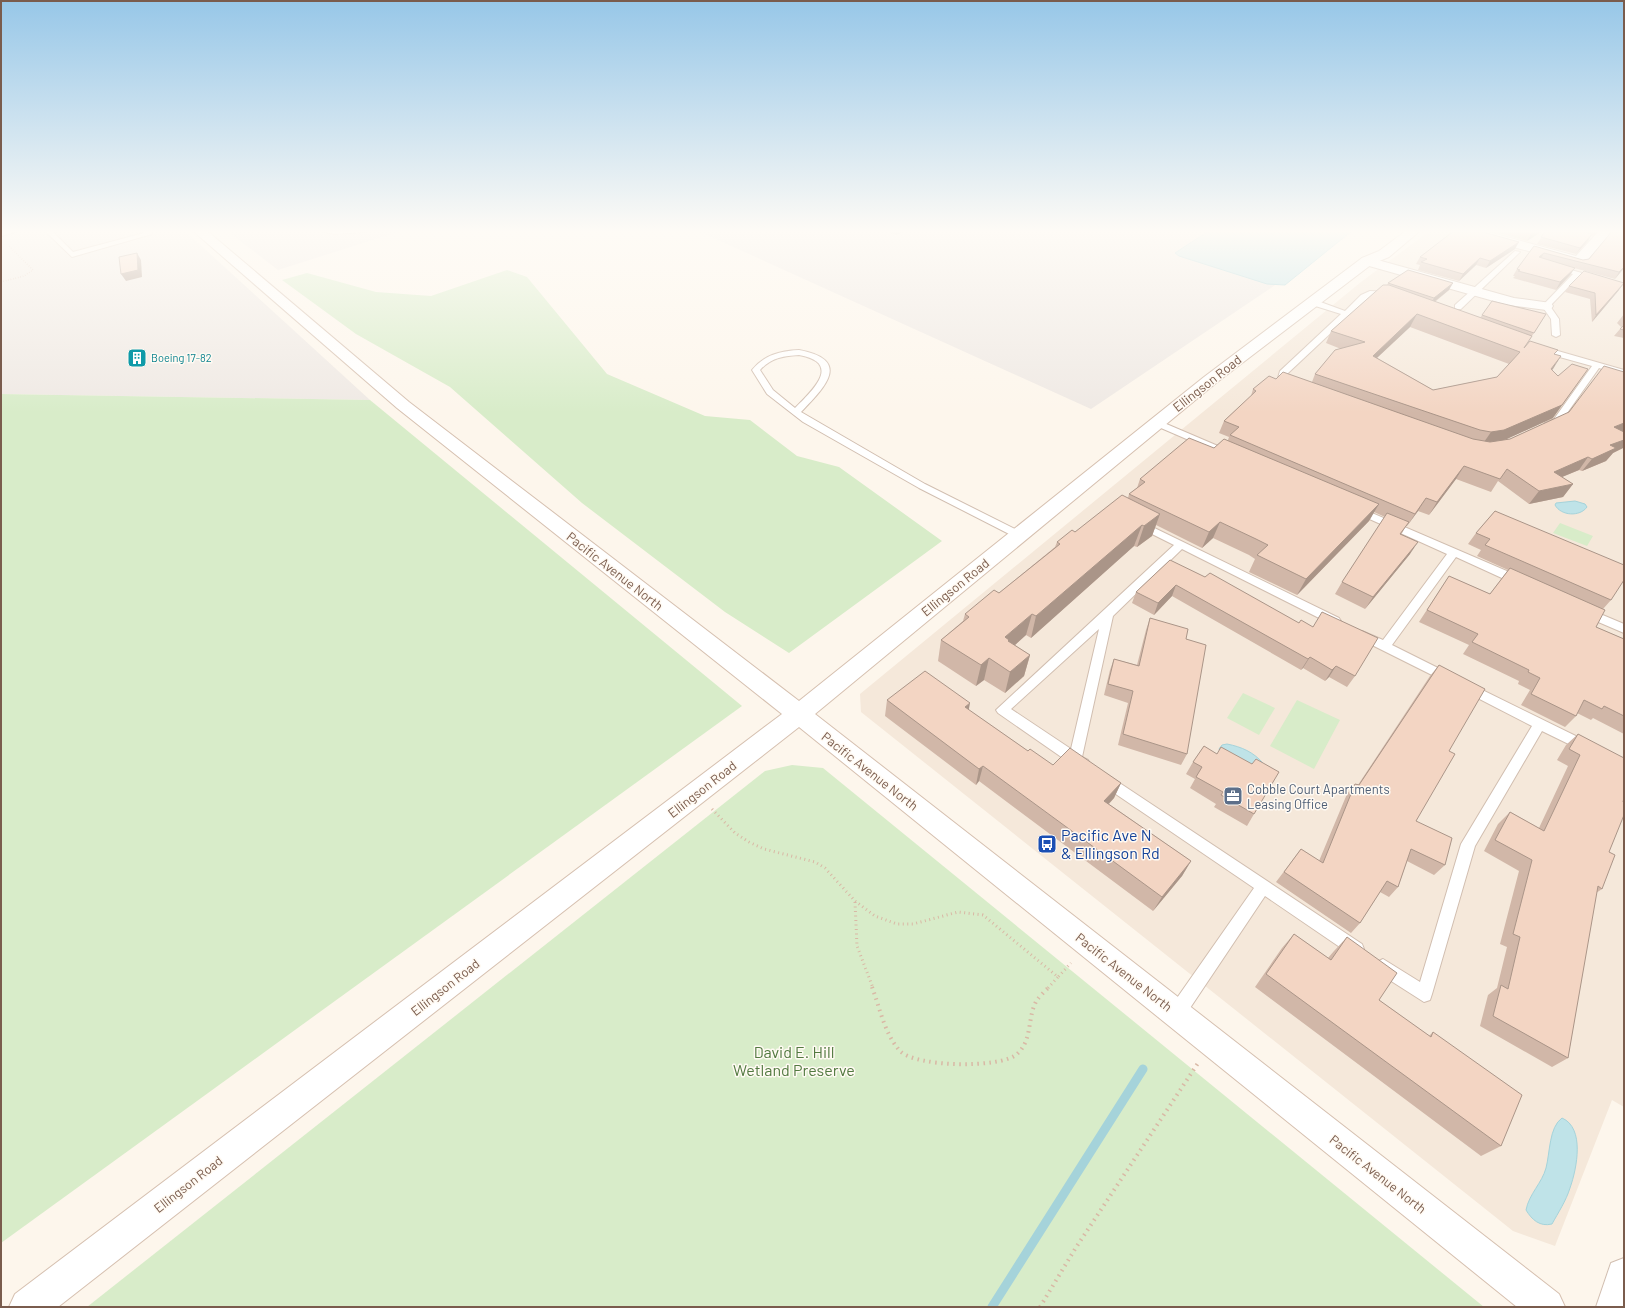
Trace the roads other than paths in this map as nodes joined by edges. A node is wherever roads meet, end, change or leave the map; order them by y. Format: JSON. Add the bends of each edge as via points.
{"nodes":[{"id":1,"x":270,"y":291,"type":"edge"},
{"id":2,"x":1327,"y":291,"type":"edge"},
{"id":3,"x":1475,"y":291,"type":"joint"},
{"id":4,"x":1558,"y":291,"type":"edge"},
{"id":5,"x":1393,"y":296,"type":"edge"},
{"id":6,"x":1312,"y":302,"type":"junction"},
{"id":7,"x":1546,"y":306,"type":"junction"},
{"id":8,"x":1458,"y":307,"type":"dead end"},
{"id":9,"x":1347,"y":314,"type":"junction"},
{"id":10,"x":1556,"y":334,"type":"dead end"},
{"id":11,"x":1534,"y":347,"type":"edge"},
{"id":12,"x":1597,"y":365,"type":"junction"},
{"id":13,"x":1624,"y":373,"type":"edge"},
{"id":14,"x":1297,"y":387,"type":"edge"},
{"id":15,"x":796,"y":412,"type":"junction"},
{"id":16,"x":1157,"y":423,"type":"junction"},
{"id":17,"x":1537,"y":430,"type":"edge"},
{"id":18,"x":1239,"y":459,"type":"edge"},
{"id":19,"x":1346,"y":505,"type":"edge"},
{"id":20,"x":1133,"y":520,"type":"edge"},
{"id":21,"x":1019,"y":535,"type":"junction"},
{"id":22,"x":1180,"y":545,"type":"junction"},
{"id":23,"x":1454,"y":552,"type":"junction"},
{"id":24,"x":1532,"y":587,"type":"edge"},
{"id":25,"x":1574,"y":606,"type":"edge"},
{"id":26,"x":1108,"y":614,"type":"junction"},
{"id":27,"x":1624,"y":628,"type":"edge"},
{"id":28,"x":1385,"y":646,"type":"junction"},
{"id":29,"x":799,"y":714,"type":"junction"},
{"id":30,"x":1540,"y":724,"type":"junction"},
{"id":31,"x":1596,"y":753,"type":"edge"},
{"id":32,"x":1075,"y":759,"type":"junction"},
{"id":33,"x":1263,"y":887,"type":"junction"},
{"id":34,"x":1176,"y":1014,"type":"junction"},
{"id":35,"x":1624,"y":1276,"type":"edge"},
{"id":36,"x":28,"y":1307,"type":"edge"},
{"id":37,"x":1546,"y":1307,"type":"edge"},
{"id":38,"x":1615,"y":1307,"type":"edge"}],
"edges":[{"from":1,"to":29,"type":"street","name":"Pacific Avenue North","via":[[403,405]]},
{"from":2,"to":6,"type":"street","name":"Ellingson Road"},
{"from":3,"to":7,"type":"street","via":[[1513,302]]},
{"from":3,"to":8,"type":"lane"},
{"from":4,"to":7,"type":"lane"},
{"from":5,"to":9,"type":"lane","via":[[1373,294],[1364,297]]},
{"from":6,"to":9,"type":"lane"},
{"from":6,"to":16,"type":"street","name":"Ellingson Road"},
{"from":7,"to":10,"type":"lane","via":[[1555,319]]},
{"from":9,"to":14,"type":"lane","via":[[1283,373],[1282,378]]},
{"from":11,"to":12,"type":"lane"},
{"from":12,"to":13,"type":"lane"},
{"from":12,"to":17,"type":"lane","via":[[1557,421]]},
{"from":15,"to":15,"type":"lane","via":[[774,396],[759,378],[756,370],[769,357],[794,353],[808,354],[819,359],[826,367],[826,376],[820,387]]},
{"from":15,"to":21,"type":"lane","via":[[838,439],[922,486]]},
{"from":16,"to":18,"type":"lane"},
{"from":16,"to":21,"type":"street","name":"Ellingson Road"},
{"from":19,"to":23,"type":"lane"},
{"from":20,"to":22,"type":"lane"},
{"from":21,"to":29,"type":"street","name":"Ellingson Road"},
{"from":22,"to":26,"type":"lane"},
{"from":22,"to":28,"type":"lane"},
{"from":23,"to":24,"type":"lane"},
{"from":23,"to":28,"type":"lane"},
{"from":25,"to":27,"type":"lane"},
{"from":26,"to":32,"type":"lane"},
{"from":26,"to":32,"type":"lane","via":[[1002,710]]},
{"from":28,"to":30,"type":"lane"},
{"from":29,"to":34,"type":"street","name":"Pacific Avenue North"},
{"from":29,"to":36,"type":"street","name":"Ellingson Road"},
{"from":30,"to":31,"type":"lane"},
{"from":30,"to":33,"type":"lane","via":[[1468,844],[1424,994]]},
{"from":32,"to":33,"type":"lane"},
{"from":33,"to":34,"type":"lane"},
{"from":34,"to":37,"type":"street","name":"Pacific Avenue North"},
{"from":35,"to":38,"type":"street"}]}
